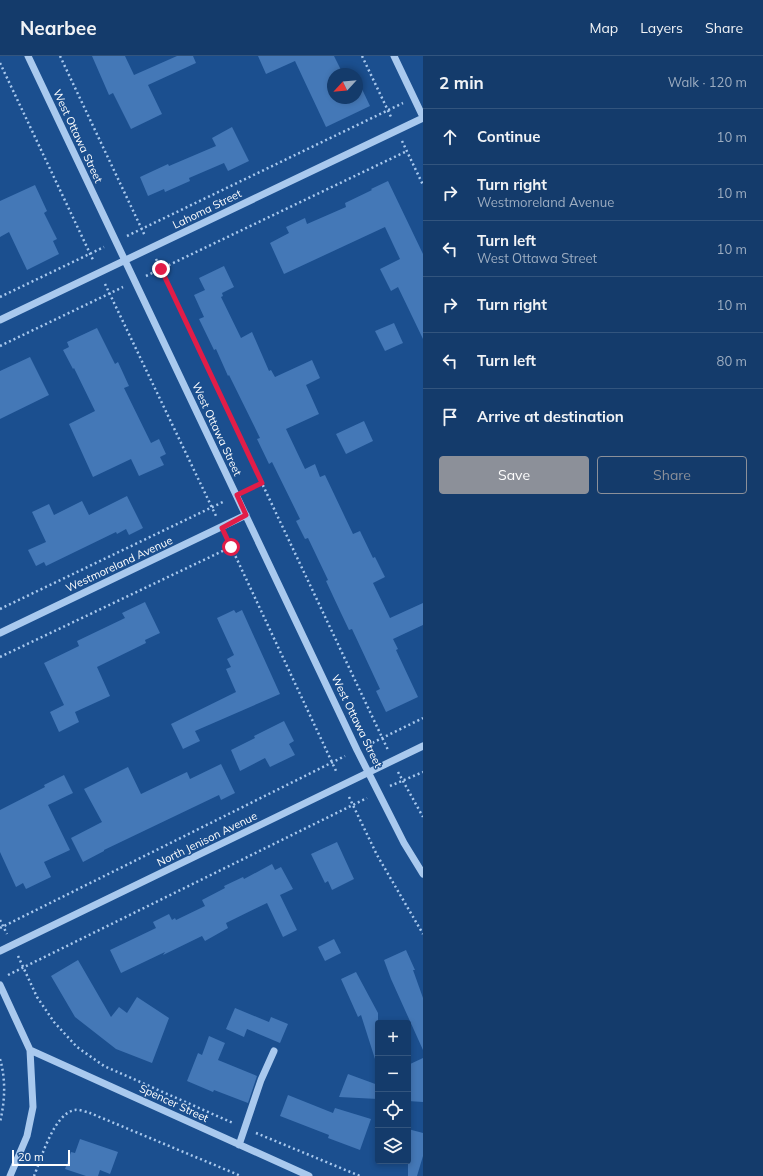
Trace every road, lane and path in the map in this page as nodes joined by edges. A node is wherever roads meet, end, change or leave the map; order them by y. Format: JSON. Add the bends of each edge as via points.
{"nodes":[{"id":1,"x":28,"y":56,"type":"edge"},
{"id":2,"x":60,"y":56,"type":"edge"},
{"id":3,"x":394,"y":56,"type":"edge"},
{"id":4,"x":0,"y":63,"type":"edge"},
{"id":5,"x":414,"y":98,"type":"junction"},
{"id":6,"x":423,"y":117,"type":"edge"},
{"id":7,"x":407,"y":151,"type":"dead end"},
{"id":8,"x":142,"y":229,"type":"junction"},
{"id":9,"x":116,"y":241,"type":"junction"},
{"id":10,"x":151,"y":248,"type":"junction"},
{"id":11,"x":90,"y":254,"type":"junction"},
{"id":12,"x":125,"y":260,"type":"junction"},
{"id":13,"x":161,"y":269,"type":"junction"},
{"id":14,"x":99,"y":272,"type":"junction"},
{"id":15,"x":135,"y":282,"type":"junction"},
{"id":16,"x":109,"y":294,"type":"junction"},
{"id":17,"x":0,"y":297,"type":"edge"},
{"id":18,"x":0,"y":320,"type":"edge"},
{"id":19,"x":0,"y":346,"type":"edge"},
{"id":20,"x":262,"y":483,"type":"junction"},
{"id":21,"x":237,"y":495,"type":"junction"},
{"id":22,"x":212,"y":507,"type":"junction"},
{"id":23,"x":246,"y":515,"type":"junction"},
{"id":24,"x":222,"y":528,"type":"junction"},
{"id":25,"x":231,"y":547,"type":"junction"},
{"id":26,"x":0,"y":609,"type":"edge"},
{"id":27,"x":0,"y":632,"type":"edge"},
{"id":28,"x":0,"y":657,"type":"edge"},
{"id":29,"x":423,"y":718,"type":"edge"},
{"id":30,"x":382,"y":738,"type":"junction"},
{"id":31,"x":423,"y":746,"type":"edge"},
{"id":32,"x":357,"y":750,"type":"junction"},
{"id":33,"x":393,"y":761,"type":"junction"},
{"id":34,"x":332,"y":763,"type":"junction"},
{"id":35,"x":423,"y":772,"type":"edge"},
{"id":36,"x":370,"y":773,"type":"junction"},
{"id":37,"x":403,"y":782,"type":"junction"},
{"id":38,"x":343,"y":786,"type":"junction"},
{"id":39,"x":379,"y":792,"type":"junction"},
{"id":40,"x":352,"y":805,"type":"junction"},
{"id":41,"x":423,"y":817,"type":"edge"},
{"id":42,"x":423,"y":874,"type":"edge"},
{"id":43,"x":0,"y":920,"type":"edge"},
{"id":44,"x":2,"y":927,"type":"edge"},
{"id":45,"x":423,"y":934,"type":"edge"},
{"id":46,"x":12,"y":945,"type":"junction"},
{"id":47,"x":0,"y":951,"type":"edge"},
{"id":48,"x":23,"y":967,"type":"junction"},
{"id":49,"x":6,"y":976,"type":"dead end"},
{"id":50,"x":0,"y":985,"type":"edge"},
{"id":51,"x":30,"y":1050,"type":"junction"},
{"id":52,"x":274,"y":1051,"type":"dead end"},
{"id":53,"x":0,"y":1059,"type":"edge"},
{"id":54,"x":0,"y":1122,"type":"edge"},
{"id":55,"x":245,"y":1128,"type":"junction"},
{"id":56,"x":239,"y":1145,"type":"junction"},
{"id":57,"x":10,"y":1176,"type":"edge"},
{"id":58,"x":34,"y":1176,"type":"edge"},
{"id":59,"x":241,"y":1176,"type":"edge"},
{"id":60,"x":309,"y":1176,"type":"edge"},
{"id":61,"x":360,"y":1176,"type":"edge"}],
"edges":[{"from":1,"to":9,"type":"street","name":"West Ottawa Street"},
{"from":2,"to":8,"type":"path"},
{"from":3,"to":5,"type":"street"},
{"from":4,"to":11,"type":"path"},
{"from":5,"to":6,"type":"street"},
{"from":5,"to":8,"type":"path"},
{"from":6,"to":10,"type":"street","name":"Lahoma Street"},
{"from":7,"to":13,"type":"path"},
{"from":8,"to":9,"type":"path"},
{"from":8,"to":10,"type":"path"},
{"from":9,"to":11,"type":"path"},
{"from":9,"to":12,"type":"street","name":"West Ottawa Street"},
{"from":10,"to":12,"type":"street","name":"Lahoma Street"},
{"from":10,"to":13,"type":"path"},
{"from":11,"to":14,"type":"path"},
{"from":11,"to":17,"type":"path"},
{"from":12,"to":14,"type":"street","name":"Lahoma Street"},
{"from":12,"to":15,"type":"street","name":"West Ottawa Street"},
{"from":13,"to":15,"type":"path"},
{"from":13,"to":20,"type":"path"},
{"from":14,"to":16,"type":"path"},
{"from":14,"to":18,"type":"street","name":"Lahoma Street"},
{"from":15,"to":16,"type":"path"},
{"from":15,"to":21,"type":"street","name":"West Ottawa Street"},
{"from":16,"to":19,"type":"path"},
{"from":16,"to":22,"type":"path"},
{"from":20,"to":21,"type":"path"},
{"from":20,"to":30,"type":"path"},
{"from":21,"to":22,"type":"path"},
{"from":21,"to":23,"type":"street","name":"West Ottawa Street"},
{"from":22,"to":24,"type":"path"},
{"from":22,"to":26,"type":"path"},
{"from":23,"to":24,"type":"street","name":"Westmoreland Avenue"},
{"from":23,"to":32,"type":"street","name":"West Ottawa Street"},
{"from":24,"to":25,"type":"path"},
{"from":24,"to":27,"type":"street","name":"Westmoreland Avenue"},
{"from":25,"to":28,"type":"path"},
{"from":25,"to":34,"type":"path"},
{"from":29,"to":30,"type":"path"},
{"from":30,"to":32,"type":"path"},
{"from":30,"to":33,"type":"path"},
{"from":31,"to":33,"type":"street","name":"North Jenison Avenue"},
{"from":32,"to":34,"type":"path"},
{"from":32,"to":36,"type":"street","name":"West Ottawa Street"},
{"from":33,"to":36,"type":"street","name":"North Jenison Avenue"},
{"from":33,"to":37,"type":"path"},
{"from":34,"to":38,"type":"path"},
{"from":34,"to":44,"type":"path"},
{"from":35,"to":37,"type":"path"},
{"from":36,"to":38,"type":"street","name":"North Jenison Avenue"},
{"from":36,"to":39,"type":"street","name":"West Ottawa Street"},
{"from":37,"to":39,"type":"path"},
{"from":37,"to":41,"type":"path"},
{"from":38,"to":40,"type":"path"},
{"from":38,"to":46,"type":"street","name":"North Jenison Avenue"},
{"from":39,"to":40,"type":"path"},
{"from":39,"to":42,"type":"street","name":"West Ottawa Street","via":[[404,843]]},
{"from":40,"to":45,"type":"path","via":[[377,855]]},
{"from":40,"to":48,"type":"path"},
{"from":43,"to":44,"type":"path"},
{"from":44,"to":46,"type":"path"},
{"from":46,"to":47,"type":"street","name":"North Jenison Avenue"},
{"from":46,"to":48,"type":"path"},
{"from":48,"to":49,"type":"path"},
{"from":48,"to":55,"type":"path","via":[[54,1022],[77,1047],[104,1066]]},
{"from":50,"to":51,"type":"street"},
{"from":51,"to":56,"type":"street","name":"Spencer Street"},
{"from":51,"to":57,"type":"street","via":[[33,1107],[27,1136]]},
{"from":52,"to":55,"type":"street"},
{"from":53,"to":54,"type":"path","via":[[3,1069],[4,1101]]},
{"from":55,"to":56,"type":"street"},
{"from":55,"to":61,"type":"path"},
{"from":56,"to":60,"type":"street","name":"Spencer Street"},
{"from":58,"to":59,"type":"path","via":[[54,1129],[63,1116],[75,1110],[90,1113]]}]}
